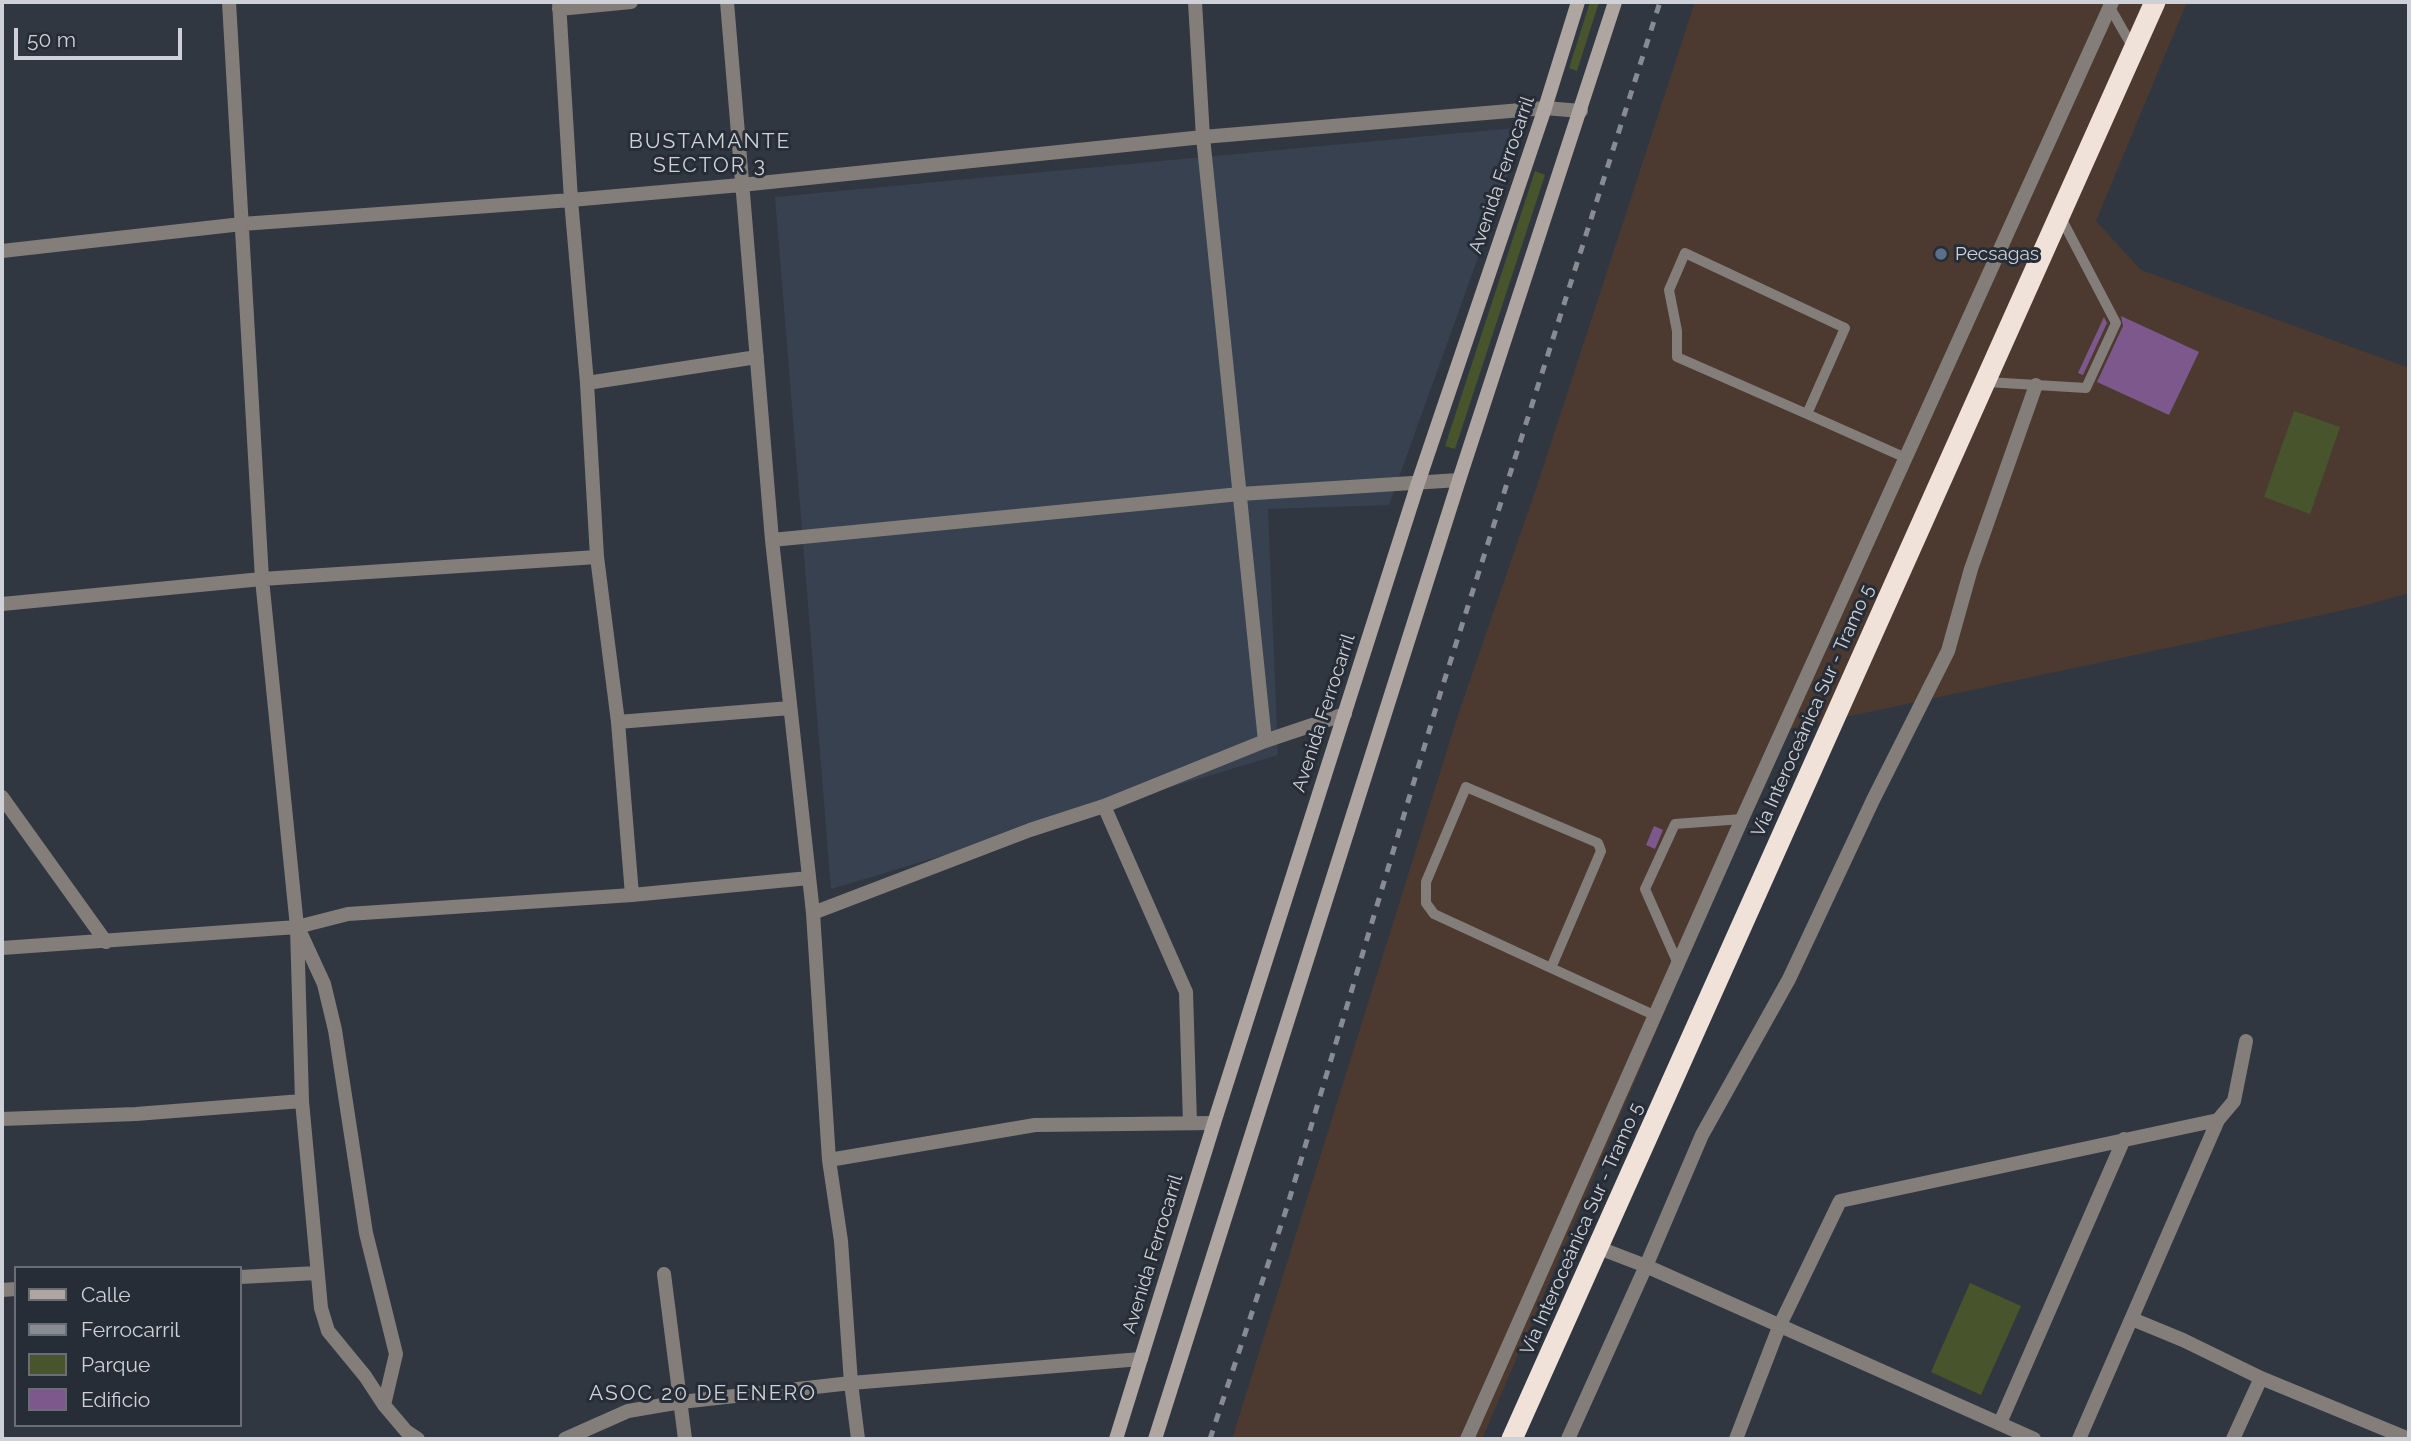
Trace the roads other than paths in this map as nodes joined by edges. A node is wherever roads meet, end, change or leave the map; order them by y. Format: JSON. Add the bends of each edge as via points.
{"nodes":[{"id":1,"x":229,"y":2,"type":"edge"},
{"id":2,"x":631,"y":2,"type":"edge"},
{"id":3,"x":727,"y":2,"type":"edge"},
{"id":4,"x":1195,"y":2,"type":"edge"},
{"id":5,"x":1578,"y":2,"type":"edge"},
{"id":6,"x":1615,"y":2,"type":"edge"},
{"id":7,"x":2155,"y":2,"type":"edge"},
{"id":8,"x":2110,"y":4,"type":"edge"},
{"id":9,"x":559,"y":5,"type":"edge"},
{"id":10,"x":2134,"y":50,"type":"junction"},
{"id":11,"x":1545,"y":108,"type":"junction"},
{"id":12,"x":1581,"y":111,"type":"junction"},
{"id":13,"x":1203,"y":137,"type":"junction"},
{"id":14,"x":741,"y":185,"type":"junction"},
{"id":15,"x":571,"y":200,"type":"junction"},
{"id":16,"x":2060,"y":215,"type":"junction"},
{"id":17,"x":242,"y":224,"type":"junction"},
{"id":18,"x":2,"y":251,"type":"edge"},
{"id":19,"x":757,"y":357,"type":"junction"},
{"id":20,"x":1987,"y":382,"type":"junction"},
{"id":21,"x":587,"y":383,"type":"junction"},
{"id":22,"x":2036,"y":385,"type":"junction"},
{"id":23,"x":1807,"y":414,"type":"junction"},
{"id":24,"x":1906,"y":458,"type":"junction"},
{"id":25,"x":1459,"y":480,"type":"junction"},
{"id":26,"x":1418,"y":483,"type":"junction"},
{"id":27,"x":1240,"y":494,"type":"junction"},
{"id":28,"x":772,"y":540,"type":"junction"},
{"id":29,"x":597,"y":556,"type":"junction"},
{"id":30,"x":262,"y":579,"type":"junction"},
{"id":31,"x":2,"y":604,"type":"edge"},
{"id":32,"x":790,"y":708,"type":"junction"},
{"id":33,"x":1345,"y":714,"type":"junction"},
{"id":34,"x":618,"y":722,"type":"junction"},
{"id":35,"x":1265,"y":741,"type":"junction"},
{"id":36,"x":2,"y":797,"type":"edge"},
{"id":37,"x":1104,"y":806,"type":"junction"},
{"id":38,"x":1742,"y":819,"type":"junction"},
{"id":39,"x":808,"y":878,"type":"junction"},
{"id":40,"x":632,"y":895,"type":"junction"},
{"id":41,"x":813,"y":913,"type":"junction"},
{"id":42,"x":297,"y":927,"type":"junction"},
{"id":43,"x":106,"y":942,"type":"junction"},
{"id":44,"x":2,"y":948,"type":"edge"},
{"id":45,"x":1679,"y":966,"type":"junction"},
{"id":46,"x":1551,"y":968,"type":"junction"},
{"id":47,"x":1656,"y":1016,"type":"junction"},
{"id":48,"x":2246,"y":1041,"type":"dead end"},
{"id":49,"x":302,"y":1101,"type":"junction"},
{"id":50,"x":2,"y":1119,"type":"edge"},
{"id":51,"x":2218,"y":1120,"type":"junction"},
{"id":52,"x":1214,"y":1123,"type":"junction"},
{"id":53,"x":1190,"y":1124,"type":"junction"},
{"id":54,"x":2124,"y":1139,"type":"junction"},
{"id":55,"x":829,"y":1160,"type":"junction"},
{"id":56,"x":1599,"y":1248,"type":"junction"},
{"id":57,"x":1647,"y":1266,"type":"junction"},
{"id":58,"x":317,"y":1273,"type":"junction"},
{"id":59,"x":664,"y":1274,"type":"dead end"},
{"id":60,"x":242,"y":1277,"type":"edge"},
{"id":61,"x":2133,"y":1319,"type":"junction"},
{"id":62,"x":1779,"y":1327,"type":"junction"},
{"id":63,"x":1141,"y":1359,"type":"junction"},
{"id":64,"x":2261,"y":1378,"type":"junction"},
{"id":65,"x":851,"y":1383,"type":"junction"},
{"id":66,"x":681,"y":1402,"type":"junction"},
{"id":67,"x":384,"y":1405,"type":"junction"},
{"id":68,"x":2000,"y":1423,"type":"junction"},
{"id":69,"x":2409,"y":1438,"type":"edge"},
{"id":70,"x":418,"y":1439,"type":"edge"},
{"id":71,"x":565,"y":1439,"type":"edge"},
{"id":72,"x":685,"y":1439,"type":"edge"},
{"id":73,"x":858,"y":1439,"type":"edge"},
{"id":74,"x":1116,"y":1439,"type":"edge"},
{"id":75,"x":1155,"y":1439,"type":"edge"},
{"id":76,"x":1467,"y":1439,"type":"edge"},
{"id":77,"x":1512,"y":1439,"type":"edge"},
{"id":78,"x":1568,"y":1439,"type":"edge"},
{"id":79,"x":1736,"y":1439,"type":"edge"},
{"id":80,"x":2034,"y":1439,"type":"edge"},
{"id":81,"x":2078,"y":1439,"type":"edge"},
{"id":82,"x":2233,"y":1439,"type":"edge"}],
"edges":[{"from":1,"to":17,"type":"street"},
{"from":2,"to":9,"type":"street"},
{"from":3,"to":14,"type":"street"},
{"from":4,"to":13,"type":"street"},
{"from":5,"to":11,"type":"main road","name":"Avenida Ferrocarril"},
{"from":6,"to":12,"type":"main road"},
{"from":7,"to":10,"type":"highway","name":"Vía Interoceánica Sur - Tramo 5"},
{"from":8,"to":10,"type":"lane"},
{"from":8,"to":24,"type":"street"},
{"from":9,"to":15,"type":"street"},
{"from":10,"to":16,"type":"highway","name":"Vía Interoceánica Sur - Tramo 5"},
{"from":11,"to":12,"type":"street"},
{"from":11,"to":13,"type":"street"},
{"from":11,"to":26,"type":"main road","name":"Avenida Ferrocarril"},
{"from":12,"to":25,"type":"main road"},
{"from":13,"to":14,"type":"street"},
{"from":13,"to":27,"type":"street"},
{"from":14,"to":15,"type":"street"},
{"from":14,"to":19,"type":"street"},
{"from":15,"to":17,"type":"street"},
{"from":15,"to":21,"type":"street"},
{"from":16,"to":20,"type":"highway","name":"Vía Interoceánica Sur - Tramo 5"},
{"from":16,"to":22,"type":"lane","via":[[2116,323],[2085,388]]},
{"from":17,"to":18,"type":"street"},
{"from":17,"to":30,"type":"street"},
{"from":19,"to":21,"type":"street"},
{"from":19,"to":28,"type":"street"},
{"from":20,"to":22,"type":"lane"},
{"from":20,"to":56,"type":"highway","name":"Vía Interoceánica Sur - Tramo 5"},
{"from":21,"to":29,"type":"street"},
{"from":22,"to":57,"type":"street","via":[[1971,569],[1948,651],[1789,979],[1703,1135]]},
{"from":23,"to":23,"type":"lane","via":[[1677,357],[1669,290],[1685,253],[1845,328]]},
{"from":23,"to":24,"type":"lane"},
{"from":24,"to":38,"type":"street"},
{"from":25,"to":26,"type":"street"},
{"from":25,"to":75,"type":"main road"},
{"from":26,"to":27,"type":"street"},
{"from":26,"to":33,"type":"main road","name":"Avenida Ferrocarril"},
{"from":27,"to":28,"type":"street"},
{"from":27,"to":35,"type":"street"},
{"from":28,"to":32,"type":"street"},
{"from":29,"to":30,"type":"street"},
{"from":29,"to":34,"type":"street"},
{"from":30,"to":31,"type":"street"},
{"from":30,"to":42,"type":"street"},
{"from":32,"to":34,"type":"street"},
{"from":32,"to":39,"type":"street"},
{"from":33,"to":35,"type":"street"},
{"from":33,"to":52,"type":"main road","name":"Avenida Ferrocarril"},
{"from":34,"to":40,"type":"street"},
{"from":35,"to":37,"type":"street"},
{"from":36,"to":43,"type":"street"},
{"from":37,"to":41,"type":"street"},
{"from":37,"to":53,"type":"street","via":[[1186,992]]},
{"from":38,"to":45,"type":"street"},
{"from":38,"to":45,"type":"lane","via":[[1675,824],[1645,889]]},
{"from":39,"to":40,"type":"street"},
{"from":39,"to":41,"type":"street"},
{"from":40,"to":42,"type":"street","via":[[348,914]]},
{"from":41,"to":55,"type":"street"},
{"from":42,"to":43,"type":"street"},
{"from":42,"to":49,"type":"street"},
{"from":42,"to":67,"type":"street","via":[[324,985],[335,1030],[366,1233],[396,1354]]},
{"from":43,"to":44,"type":"street"},
{"from":45,"to":47,"type":"street"},
{"from":46,"to":46,"type":"lane","via":[[1434,914],[1426,903],[1426,881],[1466,787],[1598,843],[1601,851]]},
{"from":46,"to":47,"type":"lane"},
{"from":47,"to":76,"type":"street"},
{"from":48,"to":51,"type":"street","via":[[2234,1101]]},
{"from":49,"to":50,"type":"street"},
{"from":49,"to":58,"type":"street"},
{"from":51,"to":54,"type":"street"},
{"from":51,"to":61,"type":"street"},
{"from":52,"to":53,"type":"street"},
{"from":52,"to":63,"type":"main road","name":"Avenida Ferrocarril"},
{"from":53,"to":55,"type":"street","via":[[1035,1125]]},
{"from":54,"to":62,"type":"street","via":[[1840,1201]]},
{"from":54,"to":68,"type":"street"},
{"from":55,"to":65,"type":"street","via":[[841,1241]]},
{"from":56,"to":57,"type":"street"},
{"from":56,"to":77,"type":"highway","name":"Vía Interoceánica Sur - Tramo 5"},
{"from":57,"to":62,"type":"street"},
{"from":57,"to":78,"type":"street"},
{"from":58,"to":60,"type":"street"},
{"from":58,"to":67,"type":"street","via":[[328,1331]]},
{"from":59,"to":66,"type":"street"},
{"from":61,"to":64,"type":"street"},
{"from":61,"to":81,"type":"street"},
{"from":62,"to":68,"type":"street"},
{"from":62,"to":79,"type":"street"},
{"from":63,"to":65,"type":"street"},
{"from":63,"to":74,"type":"main road","name":"Avenida Ferrocarril"},
{"from":64,"to":69,"type":"street"},
{"from":64,"to":82,"type":"street"},
{"from":65,"to":66,"type":"street"},
{"from":65,"to":73,"type":"street"},
{"from":66,"to":71,"type":"street","via":[[628,1411]]},
{"from":66,"to":72,"type":"street"},
{"from":67,"to":70,"type":"street"},
{"from":68,"to":80,"type":"street"}]}
